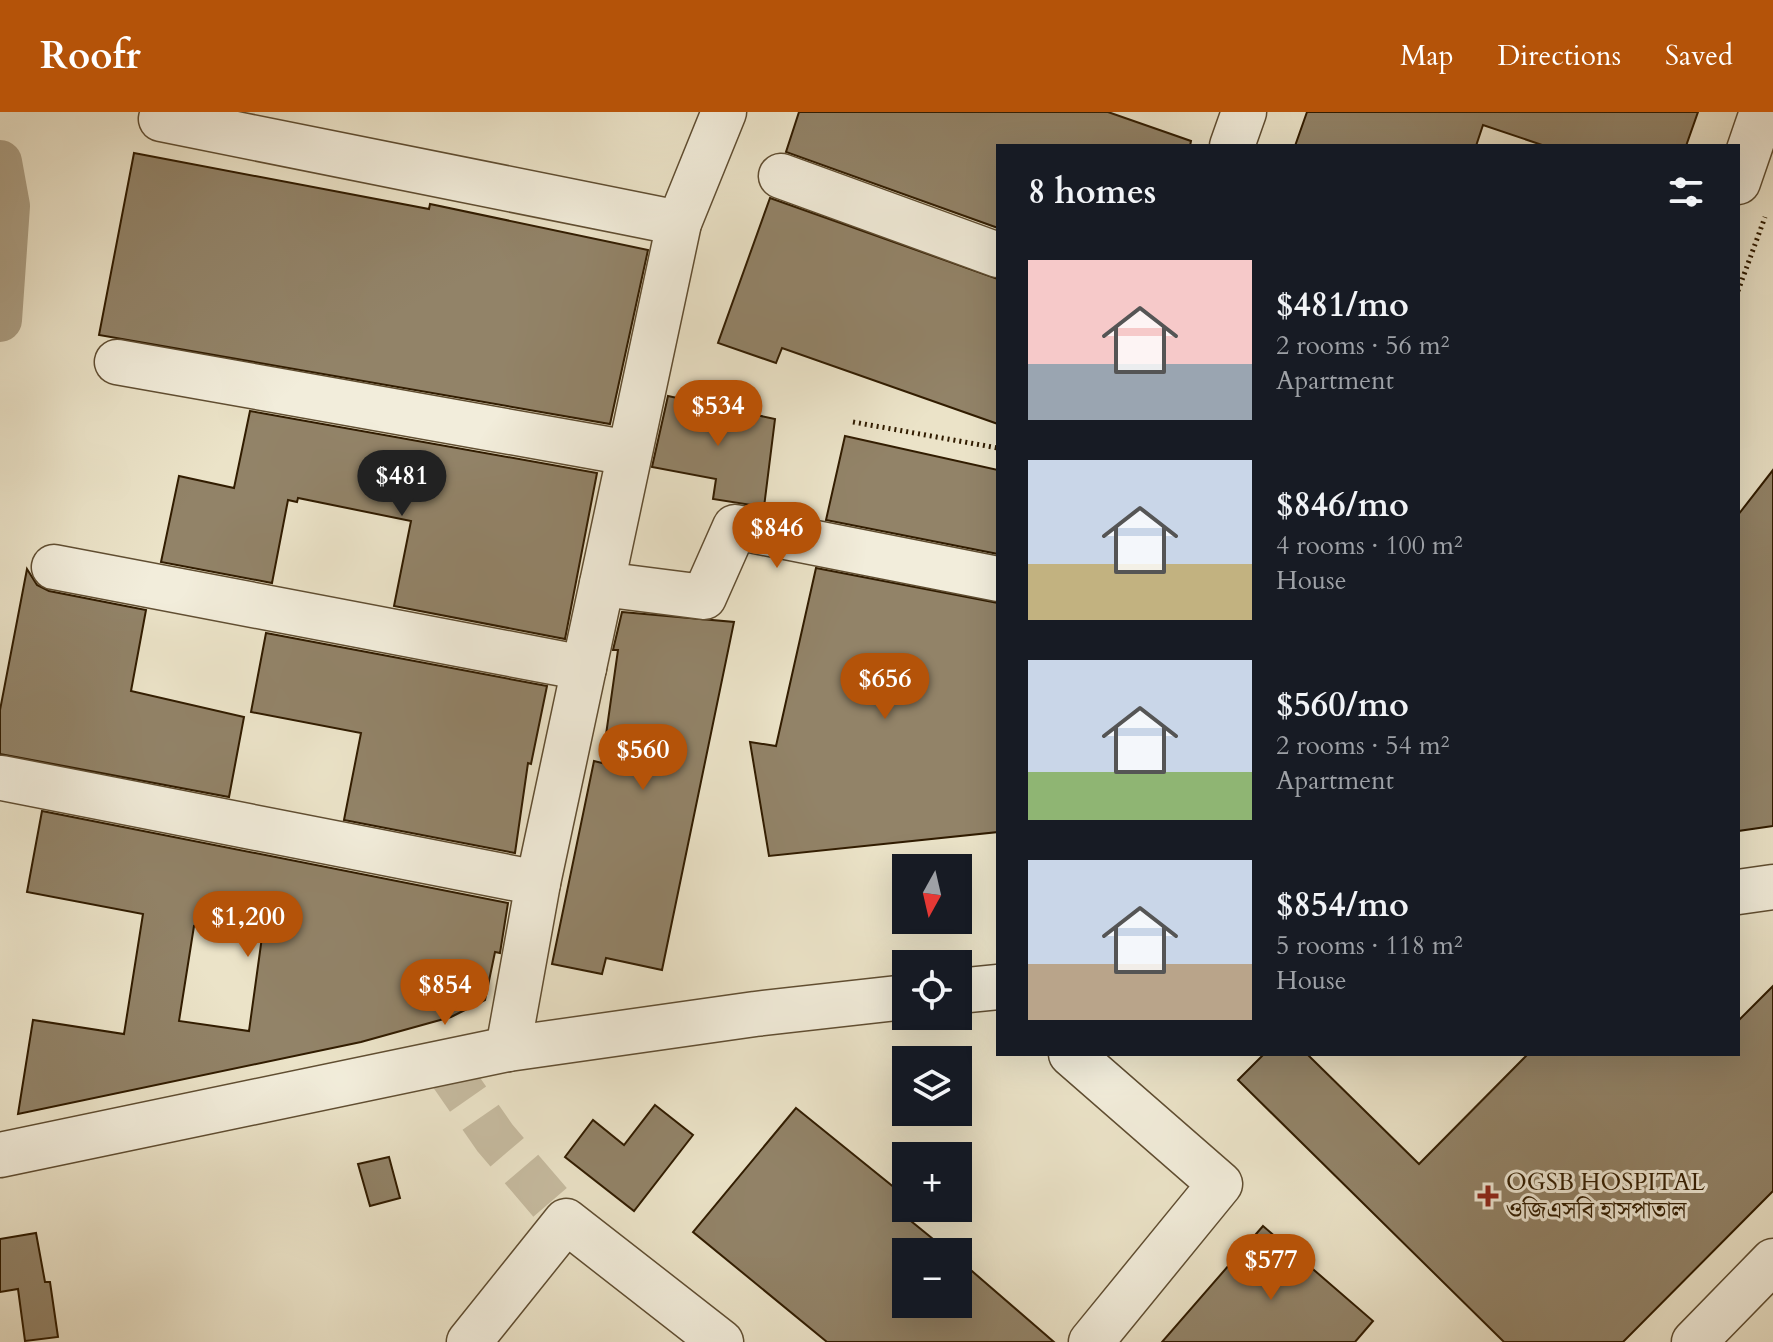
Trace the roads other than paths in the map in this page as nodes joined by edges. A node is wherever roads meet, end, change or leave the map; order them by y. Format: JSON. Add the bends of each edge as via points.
{"nodes":[{"id":1,"x":724,"y":112,"type":"edge"},
{"id":2,"x":1244,"y":112,"type":"edge"},
{"id":3,"x":1762,"y":112,"type":"edge"},
{"id":4,"x":161,"y":119,"type":"dead end"},
{"id":5,"x":1233,"y":144,"type":"edge"},
{"id":6,"x":781,"y":176,"type":"dead end"},
{"id":7,"x":1753,"y":195,"type":"edge"},
{"id":8,"x":679,"y":223,"type":"junction"},
{"id":9,"x":996,"y":254,"type":"edge"},
{"id":10,"x":117,"y":362,"type":"dead end"},
{"id":11,"x":629,"y":453,"type":"junction"},
{"id":12,"x":54,"y":567,"type":"dead end"},
{"id":13,"x":996,"y":579,"type":"edge"},
{"id":14,"x":602,"y":584,"type":"junction"},
{"id":15,"x":584,"y":668,"type":"junction"},
{"id":16,"x":2,"y":778,"type":"edge"},
{"id":17,"x":538,"y":883,"type":"junction"},
{"id":18,"x":1773,"y":887,"type":"edge"},
{"id":19,"x":1740,"y":892,"type":"edge"},
{"id":20,"x":892,"y":999,"type":"edge"},
{"id":21,"x":508,"y":1049,"type":"junction"},
{"id":22,"x":1073,"y":1056,"type":"edge"},
{"id":23,"x":0,"y":1155,"type":"edge"},
{"id":24,"x":1773,"y":1261,"type":"edge"},
{"id":25,"x":469,"y":1342,"type":"edge"},
{"id":26,"x":721,"y":1342,"type":"edge"},
{"id":27,"x":1091,"y":1342,"type":"edge"},
{"id":28,"x":1694,"y":1342,"type":"edge"}],
"edges":[{"from":1,"to":8,"type":"street"},
{"from":2,"to":5,"type":"street"},
{"from":3,"to":7,"type":"street"},
{"from":4,"to":8,"type":"street"},
{"from":6,"to":9,"type":"street"},
{"from":8,"to":11,"type":"street"},
{"from":10,"to":11,"type":"street"},
{"from":11,"to":14,"type":"street"},
{"from":12,"to":15,"type":"street"},
{"from":13,"to":14,"type":"street","via":[[735,527],[704,597]]},
{"from":14,"to":15,"type":"street"},
{"from":15,"to":17,"type":"street"},
{"from":16,"to":17,"type":"street"},
{"from":17,"to":21,"type":"street"},
{"from":18,"to":19,"type":"street"},
{"from":20,"to":21,"type":"street"},
{"from":21,"to":23,"type":"street"},
{"from":22,"to":27,"type":"street","via":[[1220,1184]]},
{"from":24,"to":28,"type":"street"},
{"from":25,"to":26,"type":"street","via":[[566,1221]]}]}
